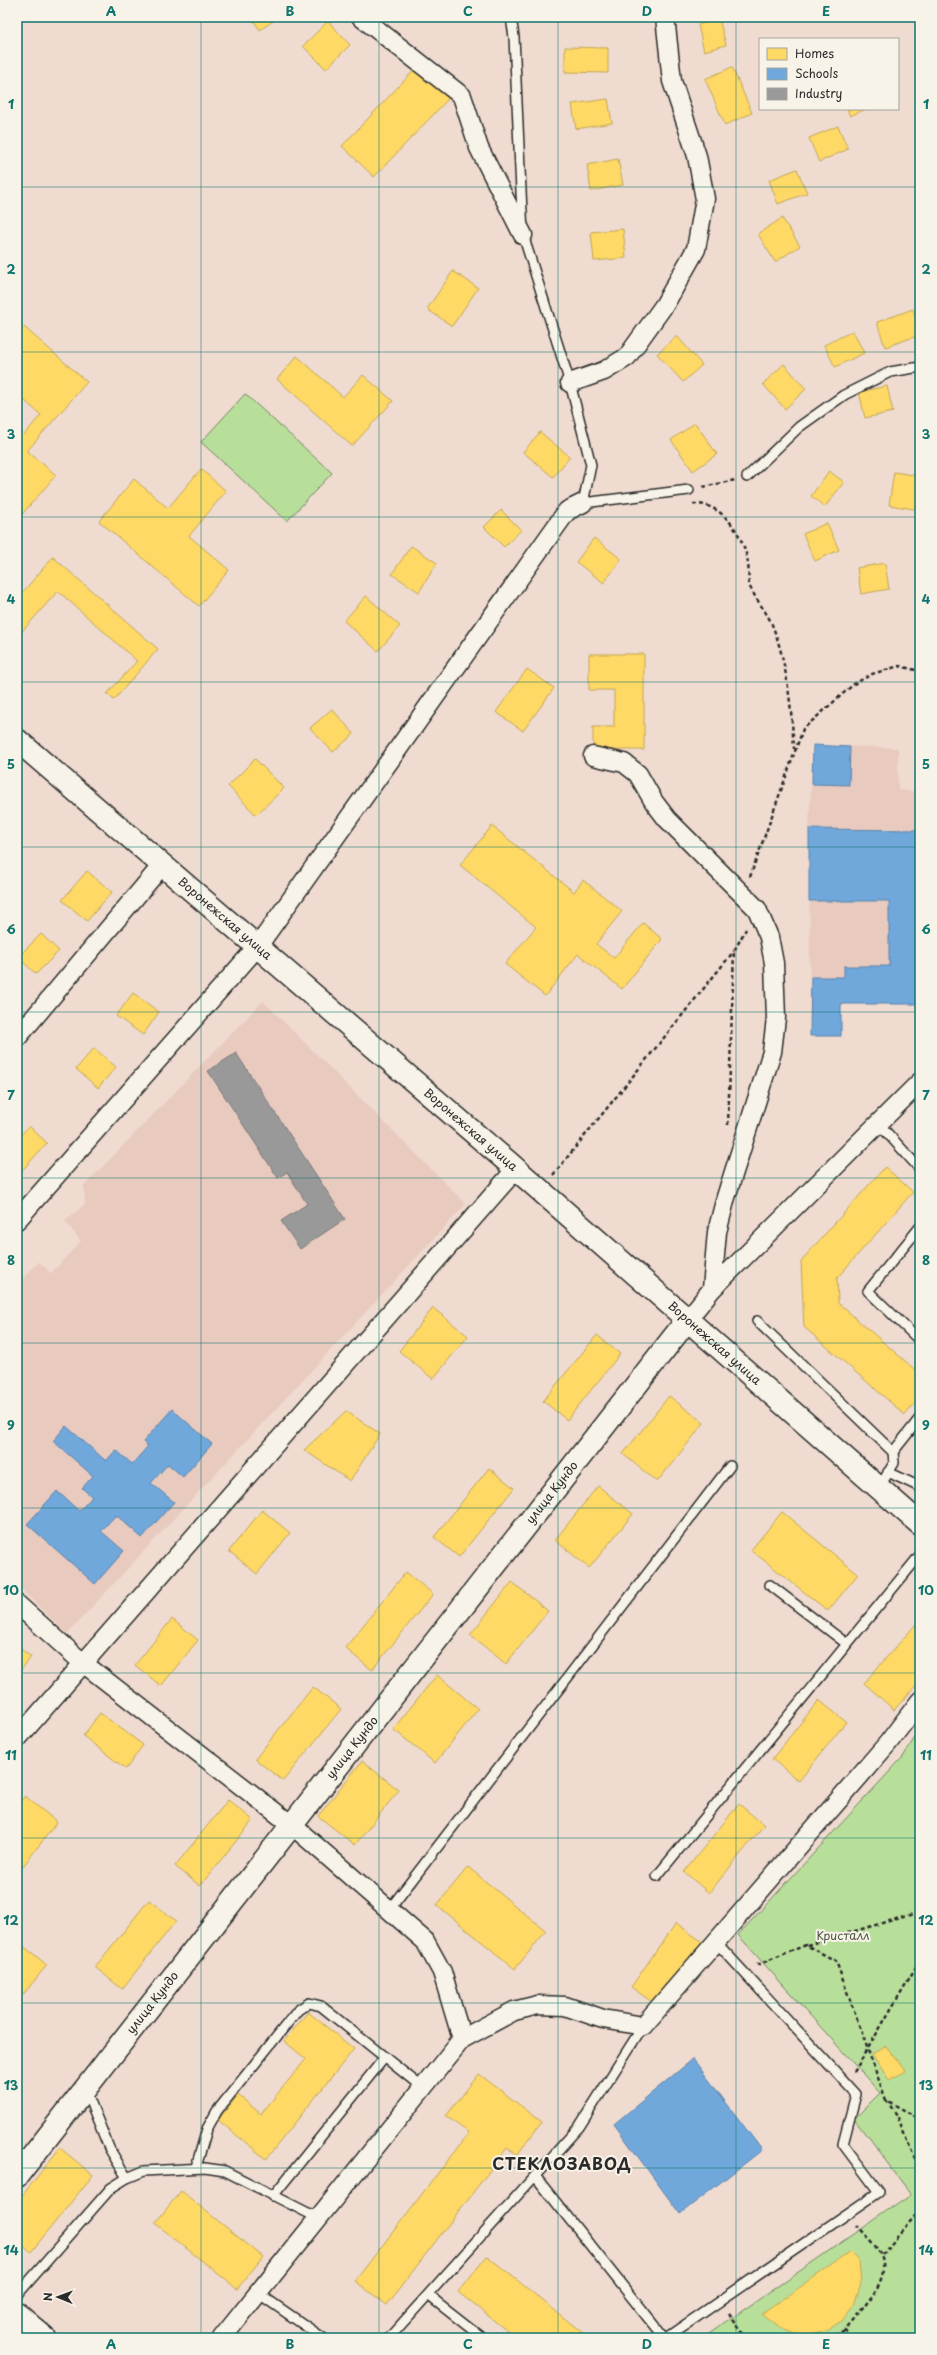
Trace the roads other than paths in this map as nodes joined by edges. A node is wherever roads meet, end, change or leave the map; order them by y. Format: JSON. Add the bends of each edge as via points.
{"nodes":[{"id":1,"x":361,"y":17,"type":"edge"},
{"id":2,"x":512,"y":17,"type":"edge"},
{"id":3,"x":665,"y":17,"type":"edge"},
{"id":4,"x":523,"y":235,"type":"junction"},
{"id":5,"x":920,"y":367,"type":"edge"},
{"id":6,"x":570,"y":383,"type":"junction"},
{"id":7,"x":747,"y":477,"type":"road end"},
{"id":8,"x":689,"y":490,"type":"road end"},
{"id":9,"x":583,"y":503,"type":"junction"},
{"id":10,"x":17,"y":740,"type":"edge"},
{"id":11,"x":594,"y":756,"type":"dead end"},
{"id":12,"x":164,"y":864,"type":"junction"},
{"id":13,"x":258,"y":946,"type":"junction"},
{"id":14,"x":17,"y":1038,"type":"edge"},
{"id":15,"x":920,"y":1082,"type":"edge"},
{"id":16,"x":879,"y":1124,"type":"junction"},
{"id":17,"x":516,"y":1169,"type":"junction"},
{"id":18,"x":920,"y":1169,"type":"edge"},
{"id":19,"x":17,"y":1220,"type":"edge"},
{"id":20,"x":920,"y":1227,"type":"edge"},
{"id":21,"x":712,"y":1289,"type":"junction"},
{"id":22,"x":688,"y":1319,"type":"junction"},
{"id":23,"x":757,"y":1322,"type":"dead end"},
{"id":24,"x":920,"y":1340,"type":"edge"},
{"id":25,"x":920,"y":1418,"type":"edge"},
{"id":26,"x":893,"y":1452,"type":"junction"},
{"id":27,"x":730,"y":1466,"type":"dead end"},
{"id":28,"x":884,"y":1480,"type":"junction"},
{"id":29,"x":920,"y":1487,"type":"edge"},
{"id":30,"x":920,"y":1524,"type":"edge"},
{"id":31,"x":920,"y":1555,"type":"edge"},
{"id":32,"x":770,"y":1585,"type":"dead end"},
{"id":33,"x":17,"y":1604,"type":"edge"},
{"id":34,"x":847,"y":1644,"type":"junction"},
{"id":35,"x":82,"y":1663,"type":"junction"},
{"id":36,"x":920,"y":1701,"type":"edge"},
{"id":37,"x":17,"y":1738,"type":"edge"},
{"id":38,"x":293,"y":1826,"type":"junction"},
{"id":39,"x":657,"y":1876,"type":"dead end"},
{"id":40,"x":389,"y":1910,"type":"junction"},
{"id":41,"x":716,"y":1942,"type":"junction"},
{"id":42,"x":643,"y":2026,"type":"junction"},
{"id":43,"x":462,"y":2039,"type":"junction"},
{"id":44,"x":385,"y":2057,"type":"junction"},
{"id":45,"x":423,"y":2088,"type":"junction"},
{"id":46,"x":85,"y":2090,"type":"junction"},
{"id":47,"x":196,"y":2167,"type":"junction"},
{"id":48,"x":17,"y":2176,"type":"edge"},
{"id":49,"x":535,"y":2176,"type":"junction"},
{"id":50,"x":127,"y":2178,"type":"junction"},
{"id":51,"x":273,"y":2196,"type":"junction"},
{"id":52,"x":318,"y":2218,"type":"junction"},
{"id":53,"x":258,"y":2293,"type":"junction"},
{"id":54,"x":17,"y":2295,"type":"edge"},
{"id":55,"x":428,"y":2295,"type":"junction"},
{"id":56,"x":17,"y":2314,"type":"edge"},
{"id":57,"x":45,"y":2338,"type":"edge"},
{"id":58,"x":222,"y":2338,"type":"edge"},
{"id":59,"x":323,"y":2338,"type":"edge"},
{"id":60,"x":389,"y":2338,"type":"edge"},
{"id":61,"x":483,"y":2338,"type":"edge"},
{"id":62,"x":665,"y":2338,"type":"edge"}],
"edges":[{"from":1,"to":4,"type":"street","via":[[462,96],[479,148]]},
{"from":2,"to":4,"type":"lane"},
{"from":3,"to":6,"type":"street","via":[[672,81],[697,156],[705,199],[696,249],[665,304],[627,357],[604,371]]},
{"from":4,"to":6,"type":"lane"},
{"from":5,"to":7,"type":"lane","via":[[890,372],[844,395],[799,427]]},
{"from":6,"to":9,"type":"lane","via":[[592,465]]},
{"from":8,"to":9,"type":"lane"},
{"from":9,"to":13,"type":"street","via":[[567,511]]},
{"from":10,"to":12,"type":"street","name":"Воронежская улица"},
{"from":11,"to":21,"type":"street","via":[[624,763],[638,774],[667,819],[757,909],[769,937],[774,963],[776,1018],[772,1052],[735,1165],[717,1232]]},
{"from":12,"to":13,"type":"street","name":"Воронежская улица"},
{"from":12,"to":14,"type":"street"},
{"from":13,"to":17,"type":"street","name":"Воронежская улица"},
{"from":13,"to":19,"type":"street"},
{"from":15,"to":16,"type":"street"},
{"from":16,"to":18,"type":"lane"},
{"from":16,"to":21,"type":"street"},
{"from":17,"to":22,"type":"street","name":"Воронежская улица"},
{"from":17,"to":35,"type":"street"},
{"from":20,"to":24,"type":"lane","via":[[868,1291]]},
{"from":21,"to":22,"type":"street"},
{"from":22,"to":28,"type":"street","name":"Воронежская улица"},
{"from":22,"to":38,"type":"street","name":"улица Кундо"},
{"from":23,"to":26,"type":"lane"},
{"from":25,"to":26,"type":"lane"},
{"from":26,"to":28,"type":"lane","via":[[894,1464]]},
{"from":27,"to":40,"type":"lane"},
{"from":28,"to":29,"type":"lane"},
{"from":28,"to":30,"type":"street","name":"Воронежская улица"},
{"from":31,"to":34,"type":"lane"},
{"from":32,"to":34,"type":"lane"},
{"from":33,"to":35,"type":"street"},
{"from":34,"to":39,"type":"lane"},
{"from":35,"to":37,"type":"street"},
{"from":35,"to":38,"type":"street"},
{"from":36,"to":41,"type":"street","via":[[888,1743]]},
{"from":38,"to":40,"type":"street"},
{"from":38,"to":46,"type":"street","name":"улица Кундо"},
{"from":40,"to":43,"type":"street","via":[[425,1941],[442,1972]]},
{"from":41,"to":42,"type":"street"},
{"from":41,"to":62,"type":"lane","via":[[856,2094],[843,2144],[879,2192]]},
{"from":42,"to":43,"type":"street","via":[[603,2020],[565,2006],[538,2005],[514,2010]]},
{"from":42,"to":49,"type":"lane","via":[[579,2127]]},
{"from":43,"to":45,"type":"street"},
{"from":44,"to":45,"type":"lane"},
{"from":44,"to":47,"type":"lane","via":[[321,2006],[315,2003],[304,2005],[217,2111],[207,2129]]},
{"from":44,"to":51,"type":"lane"},
{"from":45,"to":52,"type":"street"},
{"from":46,"to":48,"type":"street","name":"улица Кундо"},
{"from":46,"to":50,"type":"lane","via":[[110,2148]]},
{"from":47,"to":50,"type":"lane","via":[[154,2169]]},
{"from":47,"to":51,"type":"lane","via":[[225,2171]]},
{"from":49,"to":55,"type":"lane"},
{"from":49,"to":62,"type":"lane"},
{"from":50,"to":54,"type":"lane","via":[[111,2188]]},
{"from":51,"to":52,"type":"lane"},
{"from":52,"to":53,"type":"street"},
{"from":53,"to":58,"type":"street"},
{"from":53,"to":59,"type":"lane"},
{"from":55,"to":60,"type":"lane"},
{"from":55,"to":61,"type":"lane"},
{"from":56,"to":57,"type":"street"}]}
